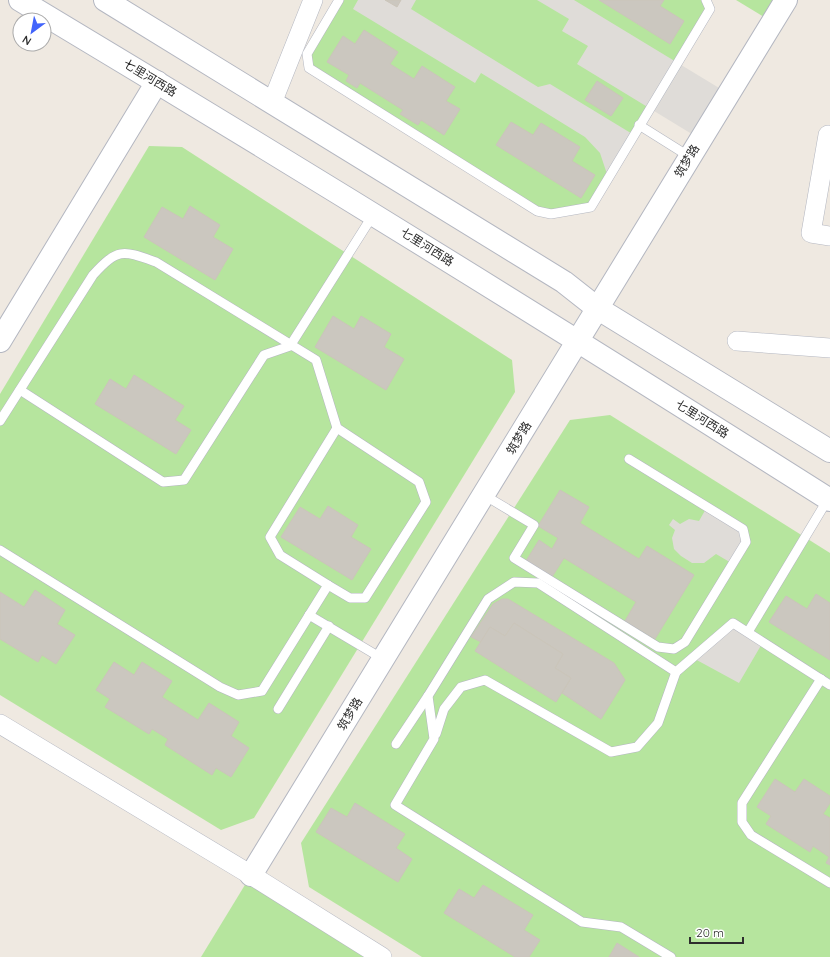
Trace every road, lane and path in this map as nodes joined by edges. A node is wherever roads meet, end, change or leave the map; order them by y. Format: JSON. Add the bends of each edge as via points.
{"nodes":[{"id":1,"x":20,"y":0,"type":"edge"},
{"id":2,"x":105,"y":0,"type":"edge"},
{"id":3,"x":312,"y":0,"type":"edge"},
{"id":4,"x":339,"y":0,"type":"edge"},
{"id":5,"x":706,"y":0,"type":"edge"},
{"id":6,"x":786,"y":0,"type":"edge"},
{"id":7,"x":157,"y":82,"type":"junction"},
{"id":8,"x":272,"y":103,"type":"junction"},
{"id":9,"x":639,"y":125,"type":"junction"},
{"id":10,"x":830,"y":136,"type":"edge"},
{"id":11,"x":690,"y":157,"type":"junction"},
{"id":12,"x":373,"y":213,"type":"junction"},
{"id":13,"x":830,"y":236,"type":"edge"},
{"id":14,"x":597,"y":308,"type":"junction"},
{"id":15,"x":578,"y":340,"type":"junction"},
{"id":16,"x":0,"y":341,"type":"edge"},
{"id":17,"x":737,"y":341,"type":"dead end"},
{"id":18,"x":290,"y":346,"type":"junction"},
{"id":19,"x":830,"y":348,"type":"edge"},
{"id":20,"x":20,"y":390,"type":"junction"},
{"id":21,"x":0,"y":421,"type":"edge"},
{"id":22,"x":337,"y":428,"type":"junction"},
{"id":23,"x":830,"y":451,"type":"edge"},
{"id":24,"x":629,"y":459,"type":"dead end"},
{"id":25,"x":484,"y":495,"type":"junction"},
{"id":26,"x":829,"y":500,"type":"edge"},
{"id":27,"x":0,"y":550,"type":"edge"},
{"id":28,"x":328,"y":585,"type":"junction"},
{"id":29,"x":309,"y":614,"type":"junction"},
{"id":30,"x":329,"y":626,"type":"junction"},
{"id":31,"x":748,"y":632,"type":"junction"},
{"id":32,"x":384,"y":659,"type":"junction"},
{"id":33,"x":676,"y":672,"type":"junction"},
{"id":34,"x":821,"y":679,"type":"junction"},
{"id":35,"x":830,"y":685,"type":"edge"},
{"id":36,"x":428,"y":696,"type":"junction"},
{"id":37,"x":278,"y":709,"type":"dead end"},
{"id":38,"x":0,"y":724,"type":"edge"},
{"id":39,"x":434,"y":739,"type":"junction"},
{"id":40,"x":396,"y":744,"type":"dead end"},
{"id":41,"x":251,"y":875,"type":"junction"},
{"id":42,"x":830,"y":883,"type":"edge"},
{"id":43,"x":382,"y":957,"type":"edge"},
{"id":44,"x":671,"y":957,"type":"edge"}],
"edges":[{"from":1,"to":7,"type":"street","name":"七里河西路"},
{"from":2,"to":8,"type":"street"},
{"from":3,"to":8,"type":"street"},
{"from":4,"to":9,"type":"lane","via":[[307,54],[309,68],[537,211],[551,214],[591,207]]},
{"from":5,"to":9,"type":"lane","via":[[710,9]]},
{"from":6,"to":11,"type":"street","name":"筑梦路"},
{"from":7,"to":12,"type":"street","name":"七里河西路"},
{"from":7,"to":16,"type":"street"},
{"from":8,"to":14,"type":"street","via":[[564,282]]},
{"from":9,"to":11,"type":"lane"},
{"from":10,"to":13,"type":"street","via":[[828,135],[811,233]]},
{"from":11,"to":14,"type":"street","name":"筑梦路"},
{"from":12,"to":15,"type":"street","name":"七里河西路"},
{"from":12,"to":18,"type":"lane"},
{"from":14,"to":15,"type":"street","name":"筑梦路"},
{"from":14,"to":23,"type":"street"},
{"from":15,"to":25,"type":"street","name":"筑梦路"},
{"from":15,"to":26,"type":"street","name":"七里河西路"},
{"from":17,"to":19,"type":"street"},
{"from":18,"to":20,"type":"lane","via":[[264,355],[184,480],[163,482]]},
{"from":18,"to":20,"type":"lane","via":[[156,262],[130,253],[109,257],[93,275]]},
{"from":18,"to":22,"type":"lane","via":[[316,360]]},
{"from":20,"to":21,"type":"lane"},
{"from":22,"to":28,"type":"lane","via":[[270,537],[280,554]]},
{"from":22,"to":28,"type":"lane","via":[[419,482],[426,502],[365,598],[350,598]]},
{"from":24,"to":25,"type":"lane","via":[[743,529],[746,542],[685,642],[674,649],[658,647],[514,558],[534,525]]},
{"from":25,"to":32,"type":"street","name":"筑梦路"},
{"from":26,"to":31,"type":"lane"},
{"from":27,"to":29,"type":"lane","via":[[220,687],[238,695],[262,691]]},
{"from":28,"to":29,"type":"lane"},
{"from":29,"to":30,"type":"lane"},
{"from":30,"to":32,"type":"lane"},
{"from":30,"to":37,"type":"lane"},
{"from":31,"to":33,"type":"lane","via":[[733,623]]},
{"from":31,"to":34,"type":"lane"},
{"from":32,"to":41,"type":"street","name":"筑梦路"},
{"from":33,"to":36,"type":"lane","via":[[538,583],[514,582],[488,599]]},
{"from":33,"to":39,"type":"lane","via":[[658,723],[637,748],[611,752],[485,680],[461,687],[444,709]]},
{"from":34,"to":35,"type":"lane"},
{"from":34,"to":42,"type":"lane","via":[[742,803],[742,822],[751,835]]},
{"from":36,"to":39,"type":"lane"},
{"from":36,"to":40,"type":"lane"},
{"from":38,"to":41,"type":"street"},
{"from":39,"to":44,"type":"lane","via":[[395,805],[582,922],[621,927]]},
{"from":41,"to":43,"type":"street"}]}
